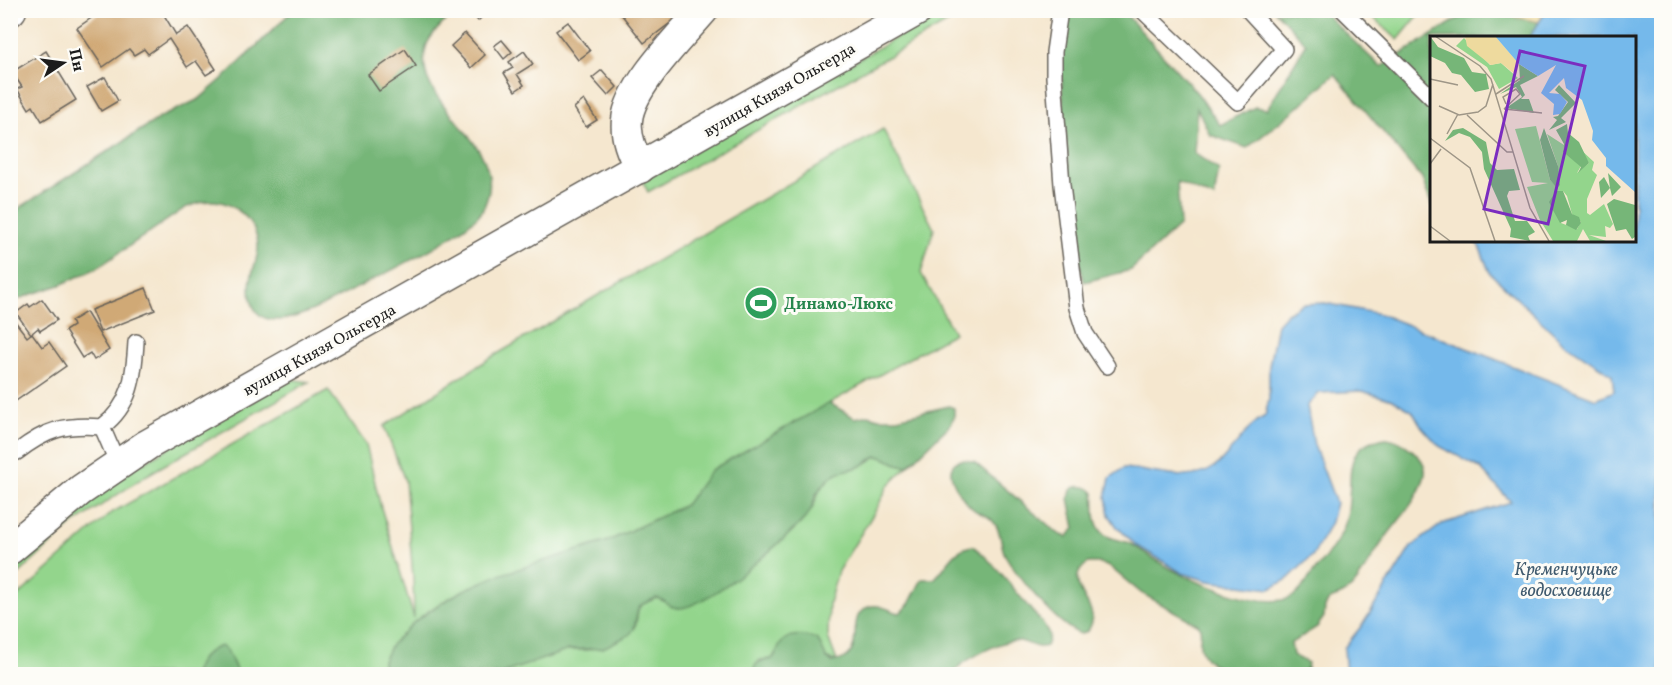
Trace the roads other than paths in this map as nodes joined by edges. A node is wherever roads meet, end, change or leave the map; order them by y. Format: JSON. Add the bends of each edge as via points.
{"nodes":[{"id":1,"x":703,"y":10,"type":"edge"},
{"id":2,"x":918,"y":10,"type":"edge"},
{"id":3,"x":1060,"y":10,"type":"edge"},
{"id":4,"x":1142,"y":10,"type":"edge"},
{"id":5,"x":1248,"y":10,"type":"edge"},
{"id":6,"x":1343,"y":10,"type":"edge"},
{"id":7,"x":1430,"y":96,"type":"edge"},
{"id":8,"x":640,"y":168,"type":"junction"},
{"id":9,"x":136,"y":342,"type":"dead end"},
{"id":10,"x":1107,"y":366,"type":"dead end"},
{"id":11,"x":102,"y":427,"type":"junction"},
{"id":12,"x":17,"y":452,"type":"dead end"},
{"id":13,"x":118,"y":464,"type":"junction"},
{"id":14,"x":10,"y":549,"type":"edge"}],
"edges":[{"from":1,"to":8,"type":"street","via":[[657,64],[628,112],[627,134]]},
{"from":2,"to":8,"type":"street","name":"вулиця Князя Ольгерда"},
{"from":3,"to":10,"type":"lane","via":[[1054,77],[1077,308],[1084,333]]},
{"from":4,"to":5,"type":"lane","via":[[1238,102],[1284,49]]},
{"from":6,"to":7,"type":"lane"},
{"from":8,"to":13,"type":"street","name":"вулиця Князя Ольгерда"},
{"from":9,"to":11,"type":"lane","via":[[128,397]]},
{"from":11,"to":12,"type":"lane","via":[[60,428],[41,435]]},
{"from":11,"to":13,"type":"lane"},
{"from":13,"to":14,"type":"street","name":"вулиця Князя Ольгерда"}]}
